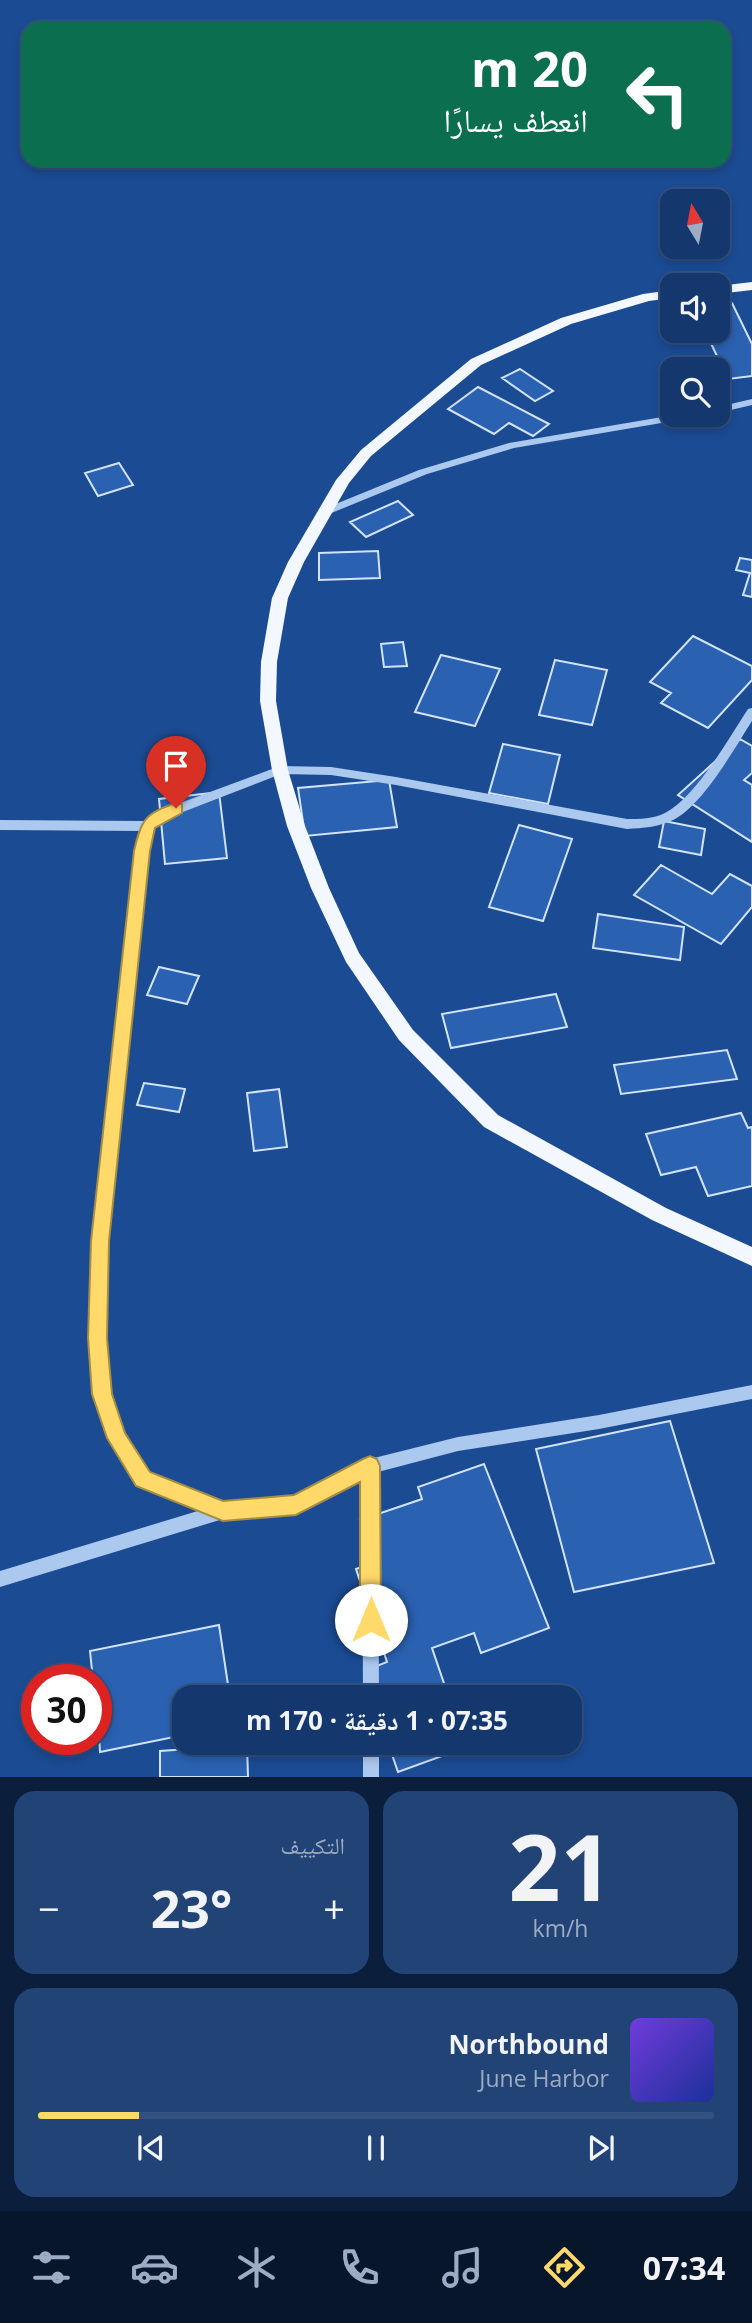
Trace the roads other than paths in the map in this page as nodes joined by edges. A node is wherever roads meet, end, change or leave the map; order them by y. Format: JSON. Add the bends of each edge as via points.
{"nodes":[{"id":1,"x":752,"y":286,"type":"edge"},
{"id":2,"x":730,"y":289,"type":"edge"},
{"id":3,"x":660,"y":296,"type":"edge"},
{"id":4,"x":752,"y":402,"type":"edge"},
{"id":5,"x":730,"y":407,"type":"edge"},
{"id":6,"x":660,"y":420,"type":"edge"},
{"id":7,"x":325,"y":512,"type":"junction"},
{"id":8,"x":752,"y":712,"type":"edge"},
{"id":9,"x":280,"y":770,"type":"junction"},
{"id":10,"x":0,"y":825,"type":"edge"},
{"id":11,"x":147,"y":826,"type":"junction"},
{"id":12,"x":752,"y":1257,"type":"edge"},
{"id":13,"x":752,"y":1392,"type":"edge"},
{"id":14,"x":370,"y":1466,"type":"junction"},
{"id":15,"x":223,"y":1511,"type":"junction"},
{"id":16,"x":0,"y":1579,"type":"edge"},
{"id":17,"x":371,"y":1685,"type":"edge"},
{"id":18,"x":371,"y":1755,"type":"edge"},
{"id":19,"x":371,"y":1777,"type":"edge"}],
"edges":[{"from":1,"to":2,"type":"main road"},
{"from":3,"to":7,"type":"main road","via":[[566,321],[476,362],[366,453]]},
{"from":4,"to":5,"type":"street"},
{"from":6,"to":7,"type":"street","via":[[513,445],[423,472]]},
{"from":7,"to":9,"type":"main road","via":[[280,598],[269,662],[268,701]]},
{"from":8,"to":9,"type":"street","via":[[711,772],[675,813],[649,824],[627,824],[331,771]]},
{"from":9,"to":11,"type":"street","via":[[176,808]]},
{"from":9,"to":12,"type":"main road","via":[[315,876],[352,957],[406,1035],[491,1121],[659,1214]]},
{"from":10,"to":11,"type":"street"},
{"from":11,"to":15,"type":"street","via":[[100,1241],[97,1338],[102,1394],[117,1438],[143,1479]]},
{"from":13,"to":14,"type":"street","via":[[458,1444]]},
{"from":14,"to":15,"type":"street","via":[[296,1505]]},
{"from":14,"to":17,"type":"street"},
{"from":15,"to":16,"type":"street"},
{"from":18,"to":19,"type":"street"}]}
